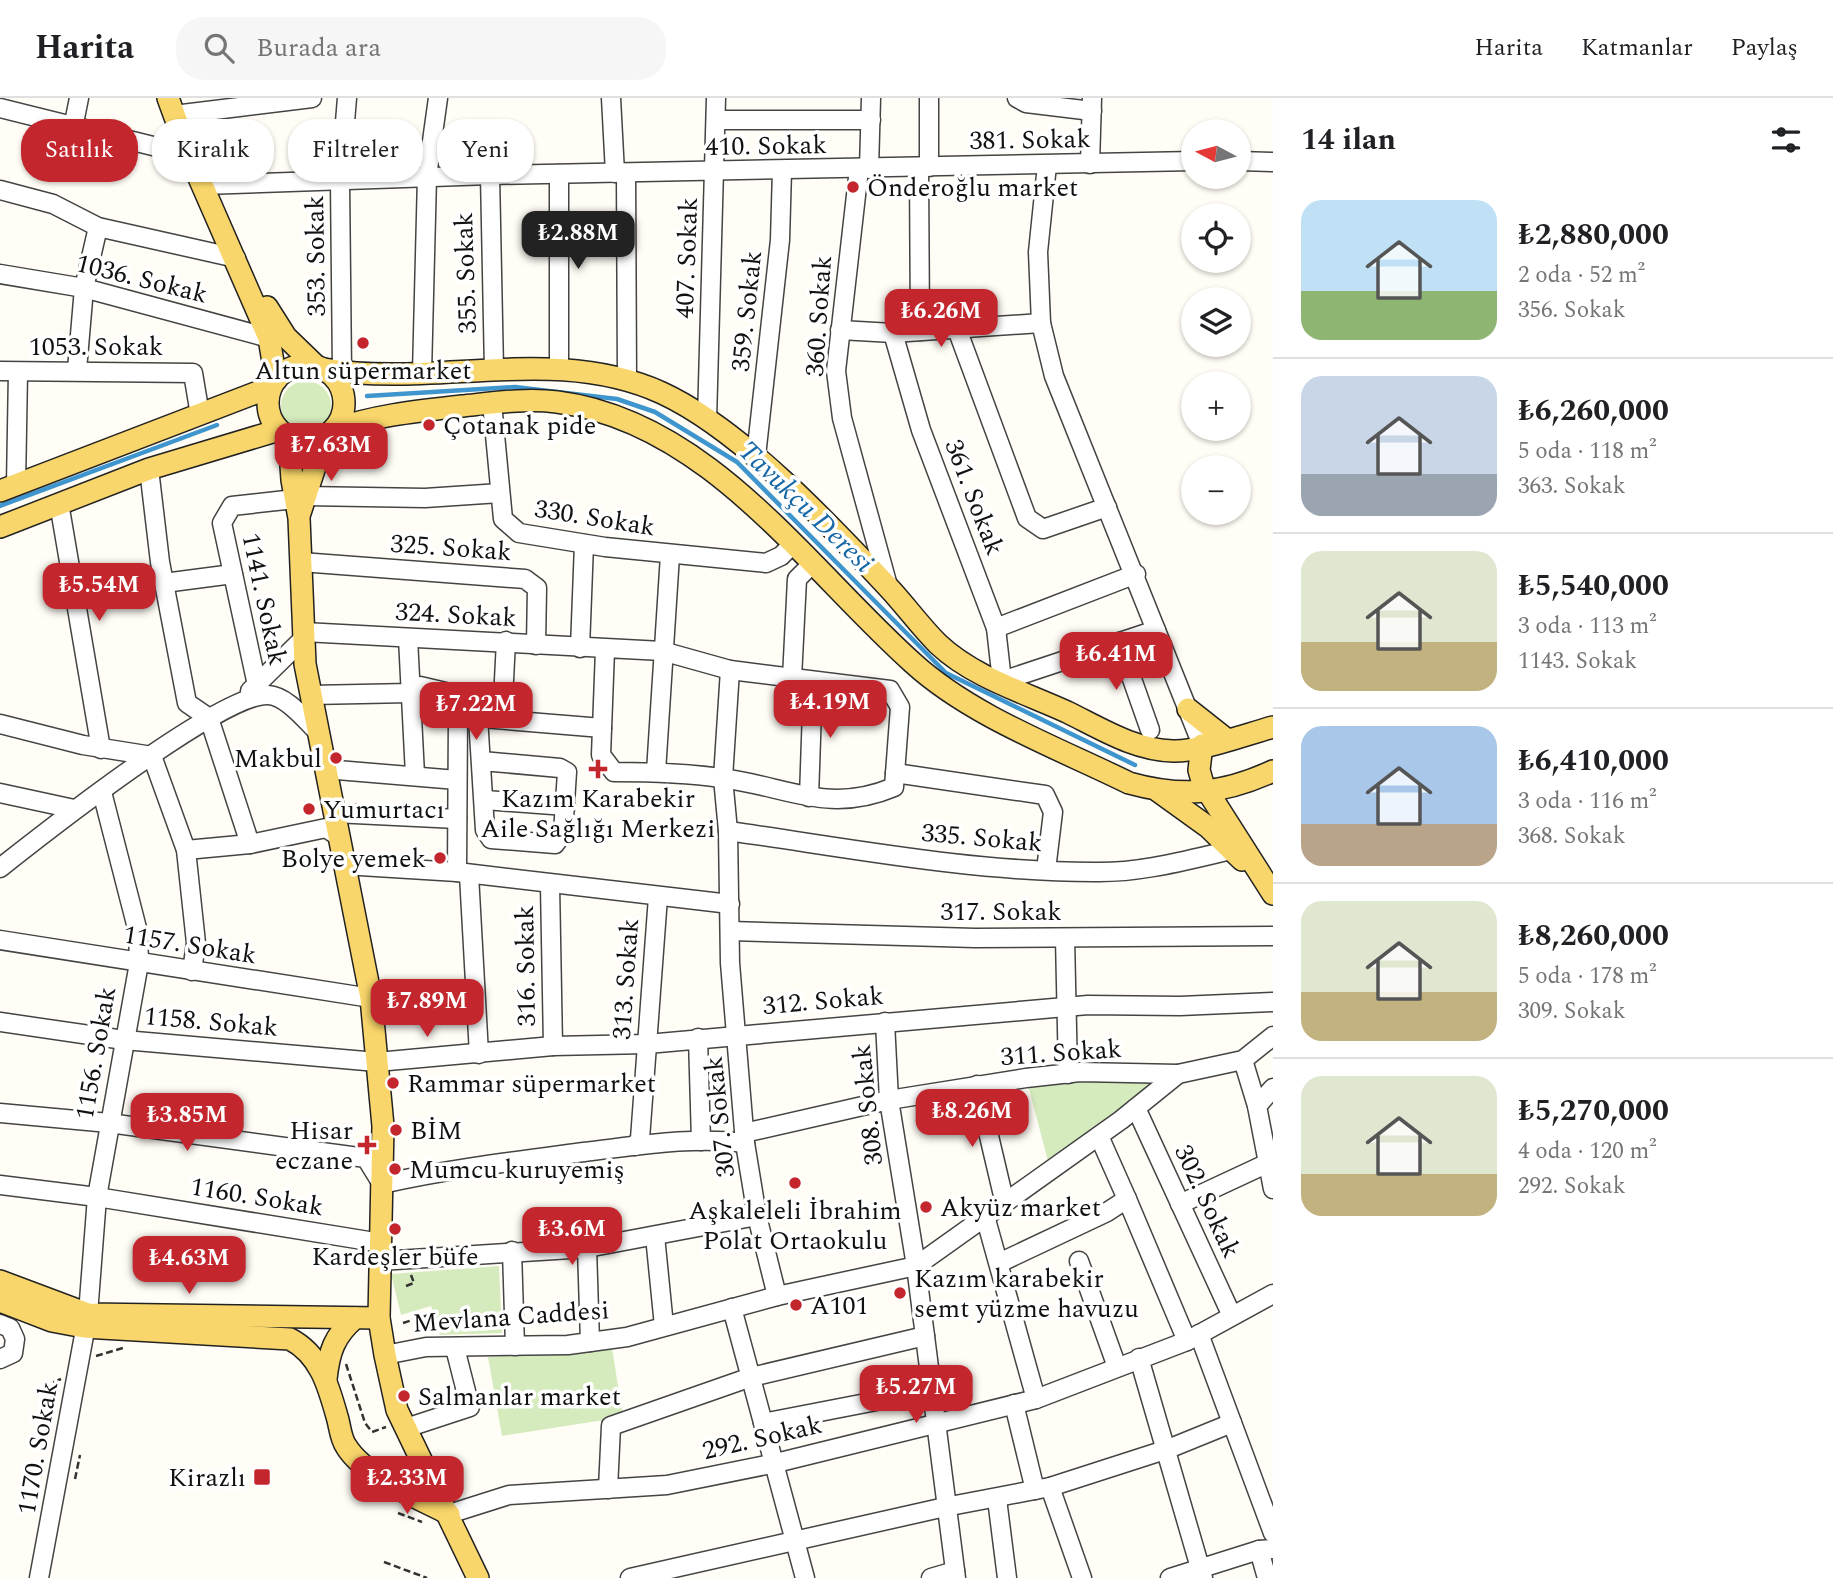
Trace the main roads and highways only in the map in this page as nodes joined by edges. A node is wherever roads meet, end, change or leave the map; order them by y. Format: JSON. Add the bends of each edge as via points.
{"nodes":[{"id":1,"x":171,"y":106,"type":"edge"},
{"id":2,"x":236,"y":257,"type":"junction"},
{"id":3,"x":327,"y":369,"type":"junction"},
{"id":4,"x":273,"y":384,"type":"junction"},
{"id":5,"x":284,"y":433,"type":"junction"},
{"id":6,"x":329,"y":433,"type":"junction"},
{"id":7,"x":8,"y":488,"type":"edge"},
{"id":8,"x":300,"y":505,"type":"junction"},
{"id":9,"x":0,"y":527,"type":"edge"},
{"id":10,"x":1188,"y":709,"type":"road end"},
{"id":11,"x":1273,"y":727,"type":"edge"},
{"id":12,"x":1226,"y":739,"type":"junction"},
{"id":13,"x":1202,"y":745,"type":"junction"},
{"id":14,"x":1273,"y":771,"type":"edge"},
{"id":15,"x":1157,"y":791,"type":"junction"},
{"id":16,"x":1209,"y":792,"type":"junction"},
{"id":17,"x":1273,"y":895,"type":"edge"},
{"id":18,"x":0,"y":1281,"type":"edge"},
{"id":19,"x":0,"y":1301,"type":"edge"},
{"id":20,"x":355,"y":1318,"type":"junction"},
{"id":21,"x":379,"y":1318,"type":"junction"},
{"id":22,"x":86,"y":1320,"type":"junction"},
{"id":23,"x":326,"y":1379,"type":"junction"},
{"id":24,"x":421,"y":1459,"type":"junction"},
{"id":25,"x":388,"y":1480,"type":"junction"},
{"id":26,"x":449,"y":1514,"type":"junction"},
{"id":27,"x":478,"y":1578,"type":"edge"}],
"edges":[{"from":1,"to":2,"type":"main road"},
{"from":2,"to":3,"type":"main road","via":[[286,337]]},
{"from":2,"to":4,"type":"main road","via":[[269,338]]},
{"from":3,"to":4,"type":"main road","via":[[294,366]]},
{"from":3,"to":6,"type":"main road","via":[[344,397],[340,420]]},
{"from":3,"to":13,"type":"main road","via":[[422,373],[559,368],[662,393],[757,456],[888,586],[939,644],[972,670],[1135,745],[1174,751]]},
{"from":4,"to":5,"type":"main road","via":[[269,410]]},
{"from":4,"to":7,"type":"main road"},
{"from":5,"to":6,"type":"main road","via":[[313,440]]},
{"from":5,"to":8,"type":"main road"},
{"from":5,"to":9,"type":"main road","via":[[149,469]]},
{"from":6,"to":8,"type":"main road"},
{"from":6,"to":15,"type":"main road","via":[[369,418],[492,403],[556,401],[642,427],[722,477],[913,664],[954,696],[1129,783]]},
{"from":8,"to":21,"type":"main road","via":[[304,635],[311,695],[371,998],[383,1126]]},
{"from":10,"to":12,"type":"main road"},
{"from":11,"to":12,"type":"main road"},
{"from":12,"to":13,"type":"main road"},
{"from":13,"to":16,"type":"main road","via":[[1199,770]]},
{"from":14,"to":16,"type":"main road"},
{"from":15,"to":16,"type":"main road"},
{"from":15,"to":17,"type":"main road","via":[[1208,827]]},
{"from":16,"to":17,"type":"main road"},
{"from":18,"to":22,"type":"main road","name":"Mevlana Caddesi"},
{"from":19,"to":22,"type":"main road","name":"Mevlana Caddesi","via":[[52,1321]]},
{"from":20,"to":21,"type":"main road","name":"Mevlana Caddesi"},
{"from":20,"to":22,"type":"main road","name":"Mevlana Caddesi"},
{"from":20,"to":23,"type":"main road","via":[[329,1352]]},
{"from":21,"to":24,"type":"main road","via":[[405,1425]]},
{"from":22,"to":23,"type":"main road","name":"Mevlana Caddesi","via":[[290,1339],[305,1347]]},
{"from":23,"to":25,"type":"main road","name":"Mevlana Caddesi","via":[[345,1445],[361,1463]]},
{"from":24,"to":25,"type":"main road","via":[[418,1469],[404,1479]]},
{"from":24,"to":26,"type":"main road"},
{"from":25,"to":26,"type":"main road","name":"Mevlana Caddesi"},
{"from":26,"to":27,"type":"main road"}]}
